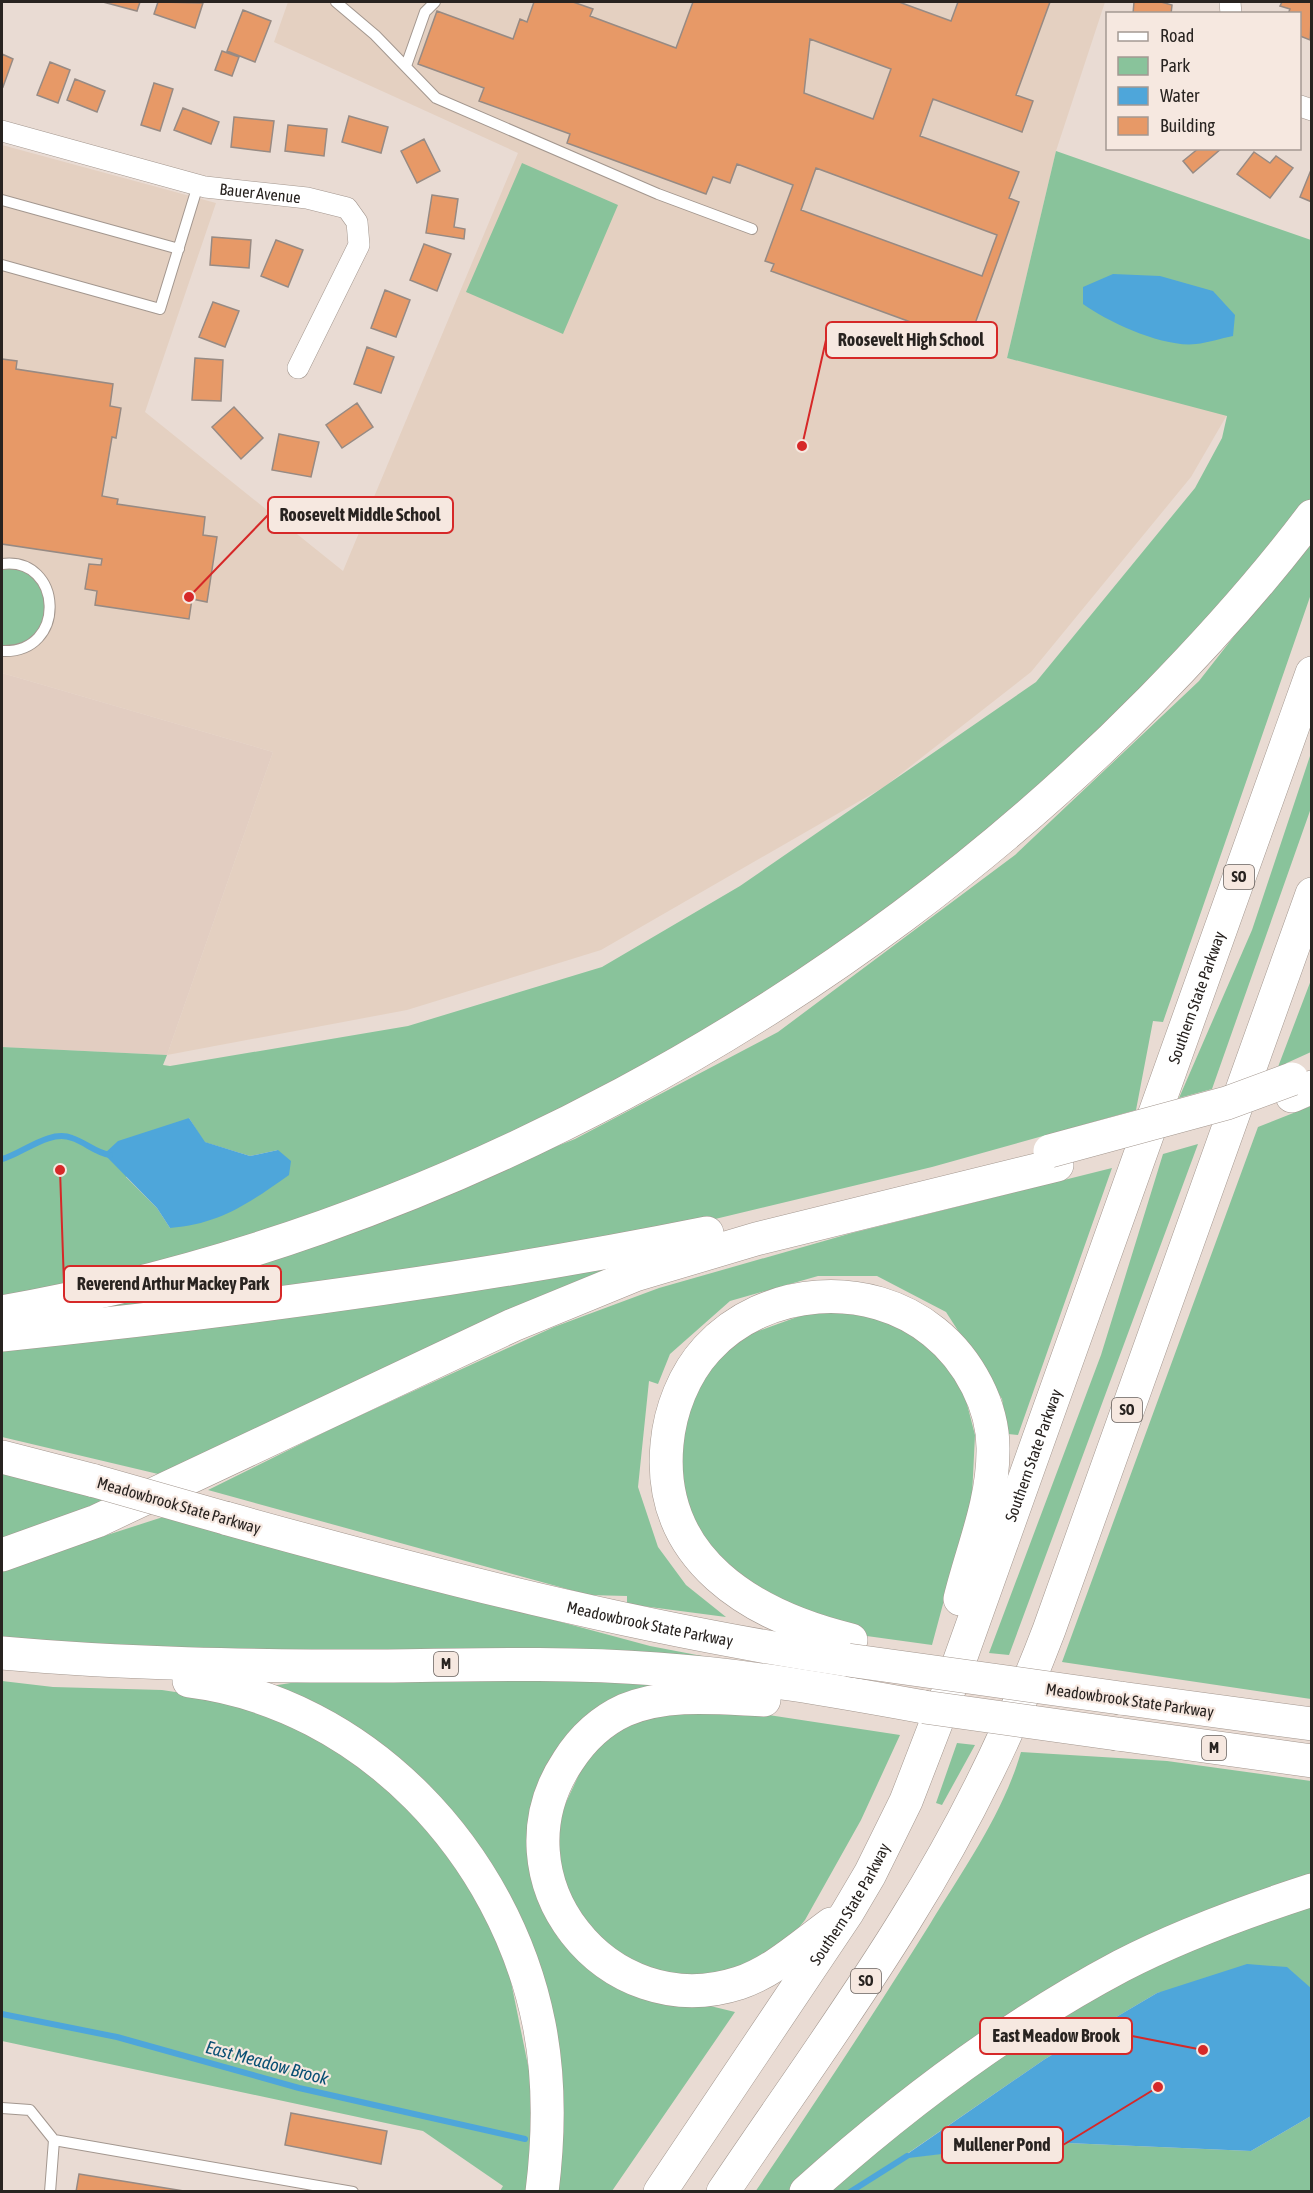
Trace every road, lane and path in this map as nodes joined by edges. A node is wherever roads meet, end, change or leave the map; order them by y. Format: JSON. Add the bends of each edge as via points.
{"nodes":[{"id":1,"x":336,"y":2,"type":"edge"},
{"id":2,"x":435,"y":2,"type":"edge"},
{"id":3,"x":406,"y":66,"type":"junction"},
{"id":4,"x":2,"y":131,"type":"edge"},
{"id":5,"x":198,"y":185,"type":"junction"},
{"id":6,"x":2,"y":200,"type":"edge"},
{"id":7,"x":752,"y":228,"type":"dead end"},
{"id":8,"x":179,"y":249,"type":"junction"},
{"id":9,"x":2,"y":266,"type":"edge"},
{"id":10,"x":298,"y":368,"type":"dead end"},
{"id":11,"x":1311,"y":516,"type":"edge"},
{"id":12,"x":2,"y":564,"type":"edge"},
{"id":13,"x":2,"y":651,"type":"edge"},
{"id":14,"x":1311,"y":673,"type":"edge"},
{"id":15,"x":1311,"y":894,"type":"edge"},
{"id":16,"x":1311,"y":921,"type":"edge"},
{"id":17,"x":1279,"y":983,"type":"junction"},
{"id":18,"x":1302,"y":1083,"type":"edge"},
{"id":19,"x":1054,"y":1158,"type":"junction"},
{"id":20,"x":2,"y":1312,"type":"edge"},
{"id":21,"x":2,"y":1335,"type":"edge"},
{"id":22,"x":2,"y":1457,"type":"edge"},
{"id":23,"x":2,"y":1555,"type":"edge"},
{"id":24,"x":850,"y":1650,"type":"junction"},
{"id":25,"x":2,"y":1653,"type":"edge"},
{"id":26,"x":45,"y":1657,"type":"junction"},
{"id":27,"x":924,"y":1707,"type":"junction"},
{"id":28,"x":1311,"y":1724,"type":"edge"},
{"id":29,"x":922,"y":1761,"type":"junction"},
{"id":30,"x":1311,"y":1761,"type":"edge"},
{"id":31,"x":1311,"y":1890,"type":"edge"},
{"id":32,"x":847,"y":1913,"type":"junction"},
{"id":33,"x":2,"y":2108,"type":"edge"},
{"id":34,"x":54,"y":2140,"type":"junction"},
{"id":35,"x":50,"y":2192,"type":"edge"},
{"id":36,"x":353,"y":2192,"type":"edge"},
{"id":37,"x":542,"y":2192,"type":"edge"},
{"id":38,"x":660,"y":2192,"type":"edge"},
{"id":39,"x":723,"y":2192,"type":"edge"},
{"id":40,"x":807,"y":2192,"type":"edge"}],
"edges":[{"from":1,"to":3,"type":"lane"},
{"from":2,"to":3,"type":"lane","via":[[425,12]]},
{"from":3,"to":7,"type":"lane","via":[[436,98],[658,194]]},
{"from":4,"to":5,"type":"street","name":"Bauer Avenue"},
{"from":5,"to":8,"type":"lane"},
{"from":5,"to":10,"type":"street","name":"Bauer Avenue","via":[[331,202],[347,208],[357,222],[359,245]]},
{"from":6,"to":8,"type":"lane"},
{"from":8,"to":9,"type":"lane","via":[[160,309]]},
{"from":11,"to":20,"type":"highway","via":[[1201,648],[1055,792],[922,902],[832,968],[702,1050],[514,1148],[417,1190],[323,1225],[151,1278]]},
{"from":12,"to":13,"type":"lane","via":[[22,566],[35,573],[50,597],[51,612],[38,638],[26,647]]},
{"from":14,"to":29,"type":"highway","name":"Southern State Parkway","number":"SO"},
{"from":15,"to":17,"type":"highway","number":"SO"},
{"from":16,"to":17,"type":"highway"},
{"from":17,"to":39,"type":"highway","number":"SO","via":[[1049,1630],[1009,1728],[966,1815],[906,1919]]},
{"from":18,"to":19,"type":"highway","via":[[1188,1131]]},
{"from":19,"to":21,"type":"highway","via":[[735,1227],[548,1262],[269,1304]]},
{"from":19,"to":23,"type":"highway","via":[[635,1275],[513,1325],[97,1521]]},
{"from":22,"to":24,"type":"highway","name":"Meadowbrook State Parkway","bridge":true,"via":[[570,1607],[737,1642]]},
{"from":24,"to":28,"type":"highway","name":"Meadowbrook State Parkway","number":"M","bridge":true,"via":[[964,1677]]},
{"from":24,"to":29,"type":"highway","via":[[762,1608],[712,1573],[681,1529],[666,1473],[668,1436],[678,1396],[707,1349],[737,1325],[773,1307],[817,1297],[876,1301],[926,1326],[964,1365],[988,1416],[993,1451],[988,1494]]},
{"from":25,"to":26,"type":"highway","number":"M"},
{"from":26,"to":27,"type":"highway","number":"M","via":[[265,1666],[581,1665],[701,1673]]},
{"from":26,"to":37,"type":"highway","via":[[220,1685],[264,1697],[343,1736],[417,1796],[477,1870],[507,1927],[528,1982],[548,2085]]},
{"from":27,"to":30,"type":"highway","number":"M","bridge":true},
{"from":27,"to":32,"type":"highway","via":[[721,1698],[656,1701],[624,1711],[594,1730],[575,1750],[555,1783],[544,1817],[543,1838],[553,1898],[585,1945],[633,1979],[686,1990],[740,1983],[774,1965]]},
{"from":29,"to":32,"type":"highway","name":"Southern State Parkway","number":"SO","via":[[890,1836]]},
{"from":31,"to":40,"type":"highway","via":[[1162,1947],[1037,2014],[923,2095]]},
{"from":32,"to":38,"type":"highway","name":"Southern State Parkway","number":"SO"},
{"from":33,"to":34,"type":"lane","via":[[30,2110]]},
{"from":34,"to":35,"type":"lane"},
{"from":34,"to":36,"type":"lane"}]}
